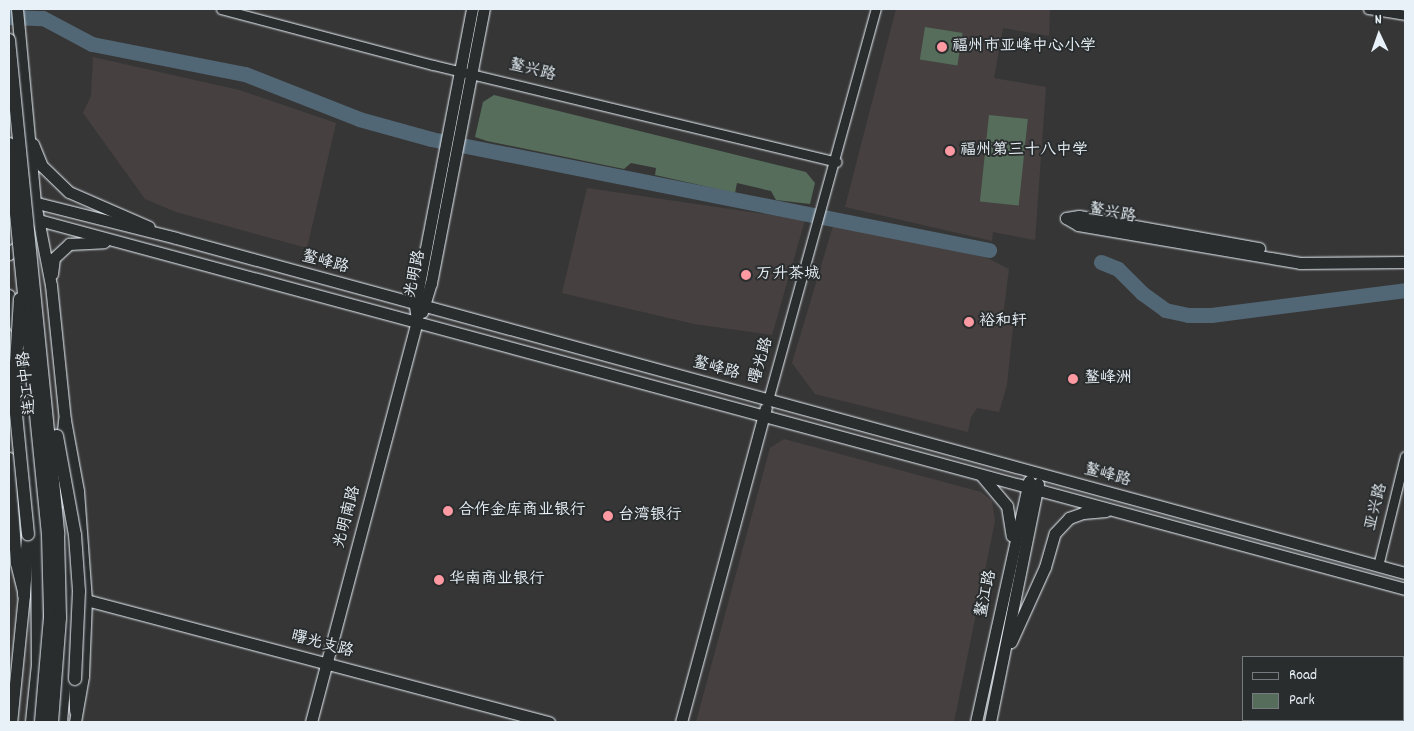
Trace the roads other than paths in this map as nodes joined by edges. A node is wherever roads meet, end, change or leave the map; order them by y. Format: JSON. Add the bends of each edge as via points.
{"nodes":[{"id":1,"x":17,"y":9,"type":"edge"},
{"id":2,"x":221,"y":9,"type":"edge"},
{"id":3,"x":472,"y":9,"type":"edge"},
{"id":4,"x":484,"y":9,"type":"edge"},
{"id":5,"x":876,"y":9,"type":"edge"},
{"id":6,"x":1368,"y":9,"type":"edge"},
{"id":7,"x":1405,"y":14,"type":"edge"},
{"id":8,"x":9,"y":40,"type":"edge"},
{"id":9,"x":459,"y":70,"type":"junction"},
{"id":10,"x":471,"y":73,"type":"junction"},
{"id":11,"x":26,"y":120,"type":"junction"},
{"id":12,"x":9,"y":144,"type":"edge"},
{"id":13,"x":836,"y":162,"type":"junction"},
{"id":14,"x":13,"y":198,"type":"edge"},
{"id":15,"x":35,"y":203,"type":"junction"},
{"id":16,"x":9,"y":212,"type":"edge"},
{"id":17,"x":39,"y":220,"type":"junction"},
{"id":18,"x":176,"y":238,"type":"junction"},
{"id":19,"x":118,"y":242,"type":"junction"},
{"id":20,"x":9,"y":254,"type":"edge"},
{"id":21,"x":1405,"y":255,"type":"edge"},
{"id":22,"x":44,"y":257,"type":"junction"},
{"id":23,"x":1405,"y":262,"type":"edge"},
{"id":24,"x":22,"y":264,"type":"junction"},
{"id":25,"x":51,"y":285,"type":"junction"},
{"id":26,"x":9,"y":296,"type":"edge"},
{"id":27,"x":420,"y":306,"type":"junction"},
{"id":28,"x":416,"y":320,"type":"junction"},
{"id":29,"x":46,"y":400,"type":"junction"},
{"id":30,"x":768,"y":400,"type":"junction"},
{"id":31,"x":764,"y":414,"type":"junction"},
{"id":32,"x":64,"y":420,"type":"junction"},
{"id":33,"x":1405,"y":456,"type":"edge"},
{"id":34,"x":9,"y":458,"type":"edge"},
{"id":35,"x":1035,"y":473,"type":"junction"},
{"id":36,"x":980,"y":474,"type":"junction"},
{"id":37,"x":1032,"y":488,"type":"junction"},
{"id":38,"x":1113,"y":510,"type":"junction"},
{"id":39,"x":1014,"y":546,"type":"junction"},
{"id":40,"x":1378,"y":566,"type":"junction"},
{"id":41,"x":1405,"y":573,"type":"edge"},
{"id":42,"x":1405,"y":589,"type":"edge"},
{"id":43,"x":24,"y":595,"type":"junction"},
{"id":44,"x":86,"y":600,"type":"junction"},
{"id":45,"x":1002,"y":660,"type":"junction"},
{"id":46,"x":327,"y":663,"type":"junction"},
{"id":47,"x":75,"y":716,"type":"edge"},
{"id":48,"x":10,"y":722,"type":"edge"},
{"id":49,"x":32,"y":722,"type":"edge"},
{"id":50,"x":42,"y":722,"type":"edge"},
{"id":51,"x":52,"y":722,"type":"edge"},
{"id":52,"x":61,"y":722,"type":"edge"},
{"id":53,"x":311,"y":722,"type":"edge"},
{"id":54,"x":550,"y":722,"type":"edge"},
{"id":55,"x":681,"y":722,"type":"edge"},
{"id":56,"x":976,"y":722,"type":"edge"},
{"id":57,"x":990,"y":722,"type":"edge"}],
"edges":[{"from":1,"to":11,"type":"main road"},
{"from":2,"to":9,"type":"street","name":"鳌兴路"},
{"from":3,"to":9,"type":"main road","name":"光明路"},
{"from":4,"to":10,"type":"main road","name":"光明路"},
{"from":5,"to":13,"type":"street","name":"曙光路"},
{"from":6,"to":7,"type":"street"},
{"from":8,"to":29,"type":"highway","name":"连江中路","bridge":true},
{"from":9,"to":10,"type":"street","name":"鳌兴路"},
{"from":9,"to":27,"type":"main road","name":"光明路"},
{"from":10,"to":13,"type":"street","name":"鳌兴路"},
{"from":10,"to":27,"type":"main road","name":"光明路","via":[[456,156]]},
{"from":11,"to":15,"type":"main road"},
{"from":11,"to":18,"type":"main road","via":[[42,166],[69,192]]},
{"from":12,"to":24,"type":"highway","name":"连江中路","bridge":true},
{"from":13,"to":30,"type":"street","name":"曙光路"},
{"from":14,"to":15,"type":"main road","name":"鳌峰路"},
{"from":15,"to":17,"type":"main road"},
{"from":15,"to":18,"type":"main road","name":"鳌峰路"},
{"from":16,"to":17,"type":"main road","name":"鳌峰路"},
{"from":17,"to":19,"type":"main road","name":"鳌峰路"},
{"from":17,"to":22,"type":"main road"},
{"from":18,"to":27,"type":"main road","name":"鳌峰路"},
{"from":19,"to":25,"type":"main road","via":[[69,244],[54,258]]},
{"from":19,"to":28,"type":"main road","name":"鳌峰路"},
{"from":20,"to":22,"type":"main road","via":[[26,247],[38,250]]},
{"from":21,"to":23,"type":"main road","name":"鳌兴路","via":[[1300,255],[1079,216],[1066,218],[1078,225],[1300,263]]},
{"from":22,"to":25,"type":"main road"},
{"from":24,"to":43,"type":"highway","bridge":true,"via":[[14,394],[28,534]]},
{"from":24,"to":50,"type":"highway","name":"连江中路","bridge":true,"via":[[48,535],[50,617]]},
{"from":25,"to":32,"type":"main road"},
{"from":26,"to":49,"type":"highway","bridge":true,"via":[[15,320],[37,534],[38,664]]},
{"from":27,"to":28,"type":"main road","name":"光明路"},
{"from":27,"to":30,"type":"main road","name":"鳌峰路"},
{"from":28,"to":31,"type":"main road","name":"鳌峰路"},
{"from":28,"to":46,"type":"main road","name":"光明南路"},
{"from":29,"to":47,"type":"highway","bridge":true,"via":[[67,482],[75,535],[79,591]]},
{"from":29,"to":51,"type":"highway","name":"连江中路","bridge":true,"via":[[60,592],[58,666]]},
{"from":30,"to":31,"type":"main road","name":"曙光路"},
{"from":30,"to":35,"type":"main road","name":"鳌峰路"},
{"from":31,"to":36,"type":"main road","name":"鳌峰路"},
{"from":31,"to":55,"type":"main road","name":"曙光路"},
{"from":32,"to":44,"type":"main road","via":[[78,491]]},
{"from":32,"to":52,"type":"highway","via":[[62,448],[70,601]]},
{"from":33,"to":40,"type":"street","name":"亚兴路"},
{"from":34,"to":43,"type":"main road","via":[[16,563]]},
{"from":35,"to":37,"type":"main road","name":"鳌江路"},
{"from":35,"to":40,"type":"main road","name":"鳌峰路"},
{"from":36,"to":37,"type":"main road","name":"鳌峰路"},
{"from":36,"to":39,"type":"main road","via":[[1007,506]]},
{"from":37,"to":38,"type":"main road","name":"鳌峰路"},
{"from":37,"to":39,"type":"main road","name":"鳌江路"},
{"from":37,"to":45,"type":"main road","name":"鳌江路"},
{"from":38,"to":42,"type":"main road","name":"鳌峰路"},
{"from":38,"to":45,"type":"main road","via":[[1069,518],[1055,533],[1045,567]]},
{"from":39,"to":56,"type":"main road","name":"鳌江路"},
{"from":40,"to":41,"type":"main road","name":"鳌峰路"},
{"from":43,"to":48,"type":"main road"},
{"from":44,"to":46,"type":"main road","name":"曙光支路"},
{"from":44,"to":47,"type":"main road","via":[[83,676]]},
{"from":45,"to":57,"type":"main road","name":"鳌江路"},
{"from":46,"to":53,"type":"main road","name":"光明南路"},
{"from":46,"to":54,"type":"main road","name":"曙光支路"}]}
